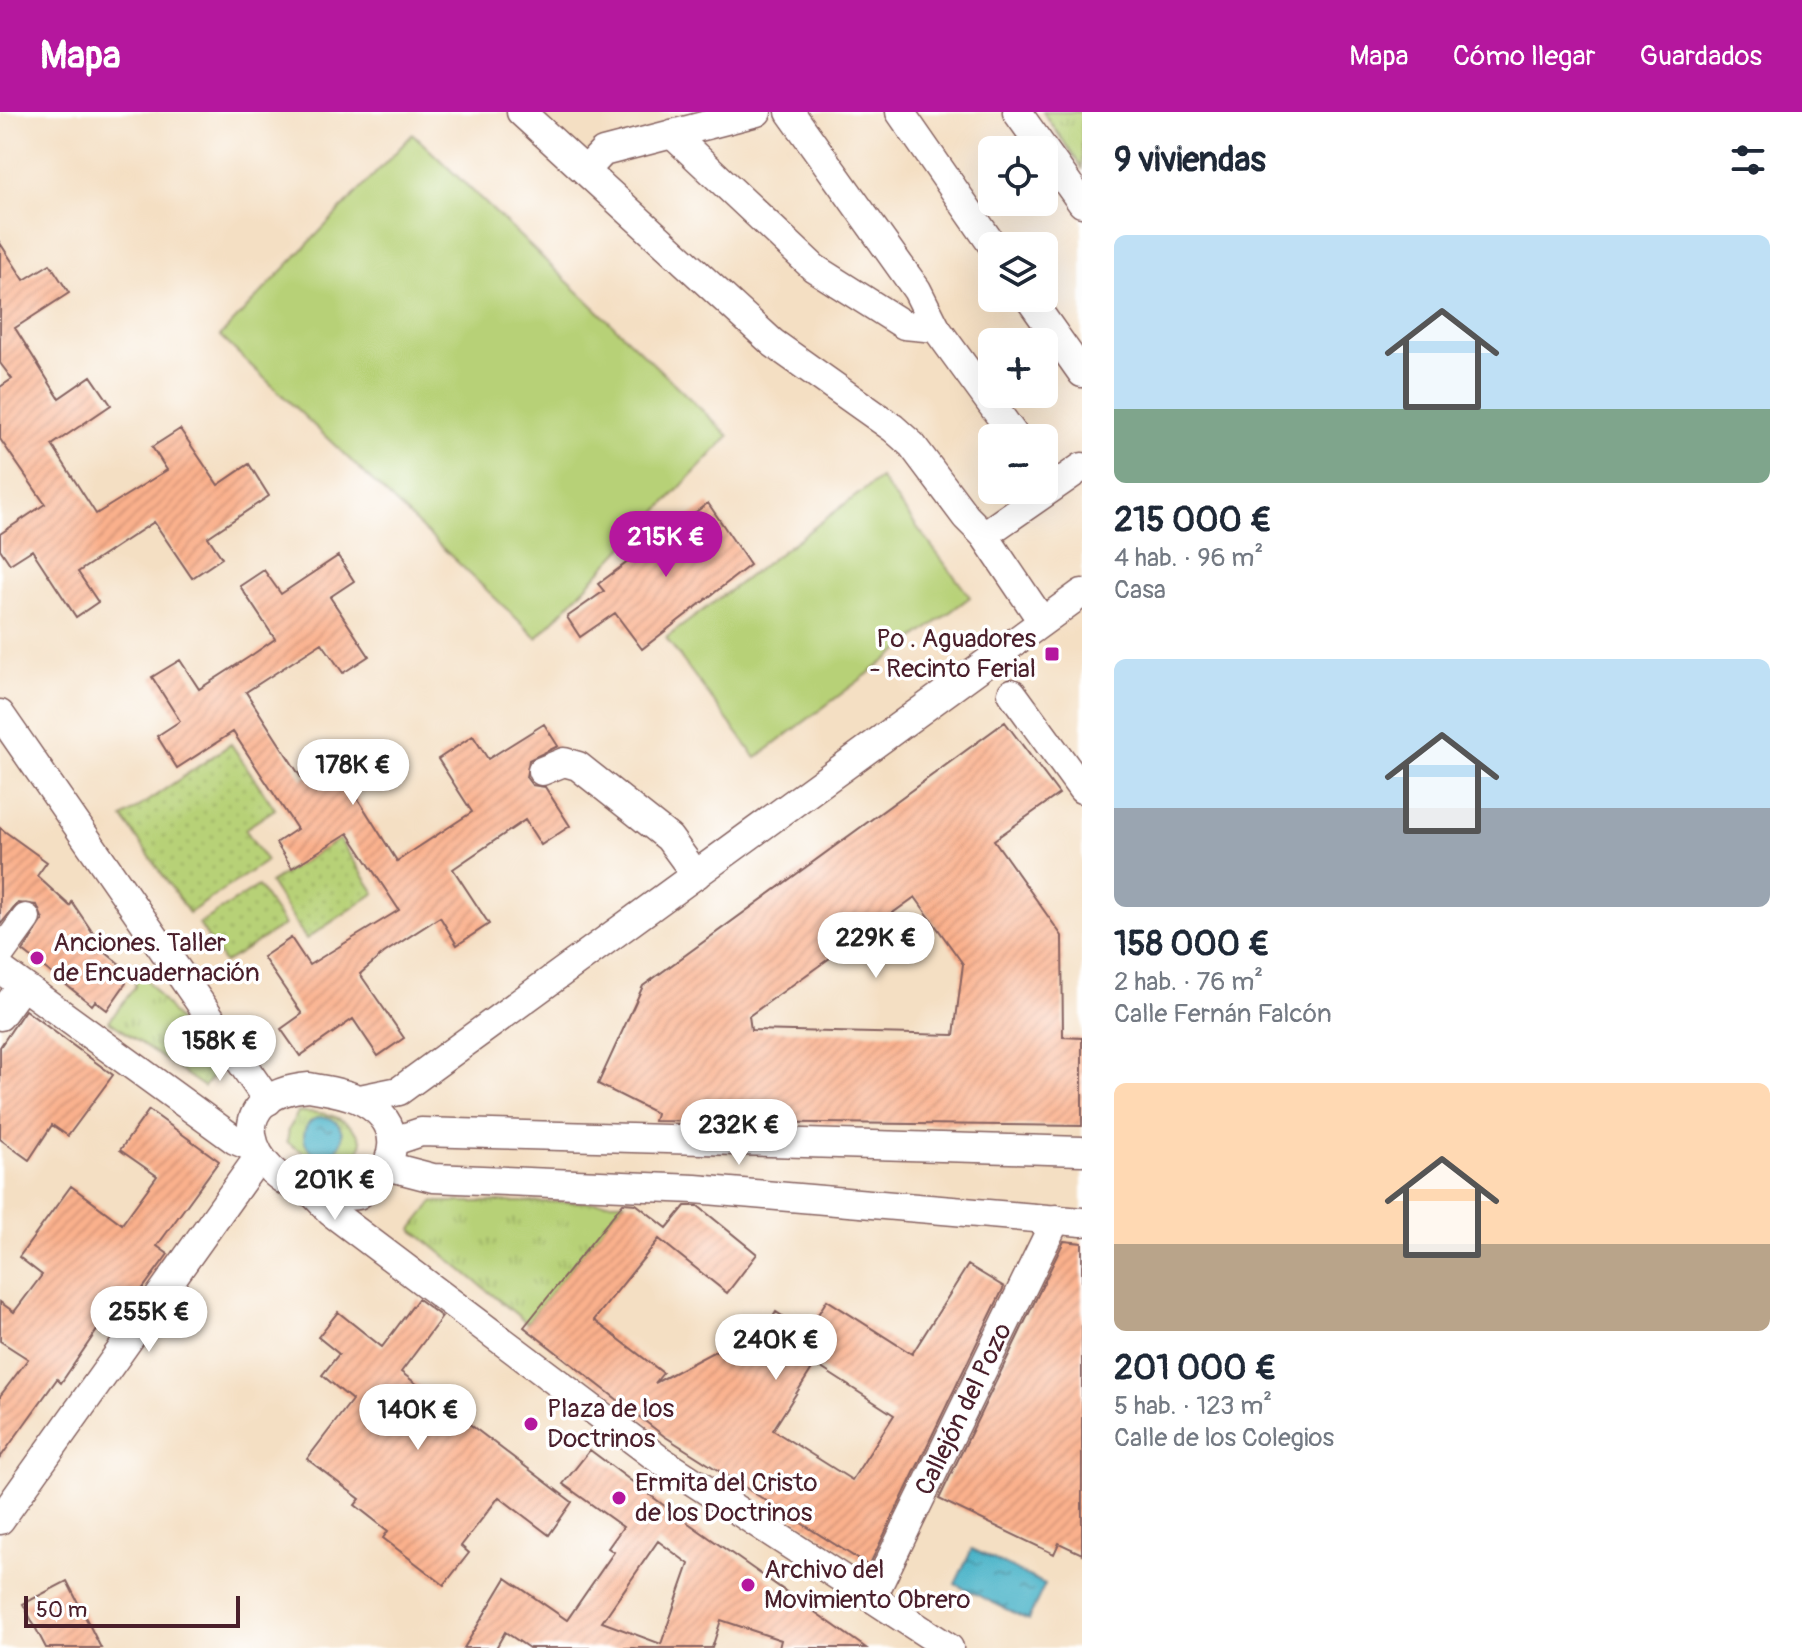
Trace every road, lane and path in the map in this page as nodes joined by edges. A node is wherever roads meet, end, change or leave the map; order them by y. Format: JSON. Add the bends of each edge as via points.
{"nodes":[{"id":1,"x":521,"y":112,"type":"edge"},
{"id":2,"x":757,"y":112,"type":"edge"},
{"id":3,"x":790,"y":112,"type":"edge"},
{"id":4,"x":900,"y":112,"type":"edge"},
{"id":5,"x":1017,"y":112,"type":"edge"},
{"id":6,"x":672,"y":134,"type":"junction"},
{"id":7,"x":586,"y":170,"type":"junction"},
{"id":8,"x":1082,"y":203,"type":"edge"},
{"id":9,"x":983,"y":232,"type":"edge"},
{"id":10,"x":1039,"y":312,"type":"edge"},
{"id":11,"x":936,"y":328,"type":"junction"},
{"id":12,"x":1082,"y":373,"type":"edge"},
{"id":13,"x":1006,"y":424,"type":"edge"},
{"id":14,"x":1082,"y":467,"type":"edge"},
{"id":15,"x":1058,"y":478,"type":"edge"},
{"id":16,"x":1021,"y":504,"type":"edge"},
{"id":17,"x":984,"y":535,"type":"junction"},
{"id":18,"x":1082,"y":593,"type":"edge"},
{"id":19,"x":1042,"y":621,"type":"junction"},
{"id":20,"x":1012,"y":693,"type":"dead end"},
{"id":21,"x":0,"y":714,"type":"edge"},
{"id":22,"x":542,"y":771,"type":"dead end"},
{"id":23,"x":1082,"y":789,"type":"edge"},
{"id":24,"x":696,"y":875,"type":"junction"},
{"id":25,"x":26,"y":918,"type":"dead end"},
{"id":26,"x":0,"y":954,"type":"edge"},
{"id":27,"x":11,"y":978,"type":"edge"},
{"id":28,"x":0,"y":1016,"type":"edge"},
{"id":29,"x":399,"y":1091,"type":"junction"},
{"id":30,"x":175,"y":1092,"type":"junction"},
{"id":31,"x":360,"y":1099,"type":"junction"},
{"id":32,"x":261,"y":1108,"type":"junction"},
{"id":33,"x":390,"y":1143,"type":"junction"},
{"id":34,"x":1082,"y":1151,"type":"edge"},
{"id":35,"x":255,"y":1152,"type":"junction"},
{"id":36,"x":313,"y":1193,"type":"junction"},
{"id":37,"x":1069,"y":1220,"type":"edge"},
{"id":38,"x":0,"y":1520,"type":"edge"},
{"id":39,"x":872,"y":1598,"type":"junction"},
{"id":40,"x":949,"y":1648,"type":"edge"}],
"edges":[{"from":1,"to":7,"type":"street"},
{"from":2,"to":6,"type":"street"},
{"from":3,"to":11,"type":"street","via":[[917,290]]},
{"from":4,"to":9,"type":"street"},
{"from":5,"to":8,"type":"street"},
{"from":6,"to":7,"type":"street","via":[[603,152]]},
{"from":6,"to":11,"type":"street","via":[[814,268],[904,325]]},
{"from":7,"to":17,"type":"street","via":[[773,343],[912,445]]},
{"from":10,"to":12,"type":"street"},
{"from":11,"to":13,"type":"street"},
{"from":14,"to":15,"type":"street"},
{"from":16,"to":17,"type":"street"},
{"from":17,"to":19,"type":"street"},
{"from":18,"to":19,"type":"street"},
{"from":19,"to":24,"type":"street"},
{"from":20,"to":23,"type":"street"},
{"from":21,"to":32,"type":"street"},
{"from":22,"to":24,"type":"street","via":[[564,762],[578,766],[669,838]]},
{"from":24,"to":29,"type":"street"},
{"from":25,"to":26,"type":"street"},
{"from":27,"to":28,"type":"street"},
{"from":27,"to":30,"type":"street"},
{"from":29,"to":31,"type":"street"},
{"from":29,"to":33,"type":"street"},
{"from":30,"to":32,"type":"street","via":[[219,1110]]},
{"from":30,"to":35,"type":"street"},
{"from":31,"to":32,"type":"street","via":[[309,1087],[285,1089]]},
{"from":31,"to":33,"type":"street"},
{"from":32,"to":35,"type":"street","via":[[251,1133]]},
{"from":33,"to":34,"type":"street","via":[[421,1132]]},
{"from":33,"to":36,"type":"street","via":[[358,1195]]},
{"from":33,"to":37,"type":"street","via":[[433,1178],[695,1189]]},
{"from":35,"to":36,"type":"street","via":[[283,1178]]},
{"from":35,"to":38,"type":"street"},
{"from":36,"to":39,"type":"street","via":[[331,1212],[660,1460]]},
{"from":37,"to":39,"type":"street","name":"Callejón del Pozo"},
{"from":39,"to":40,"type":"street"}]}
